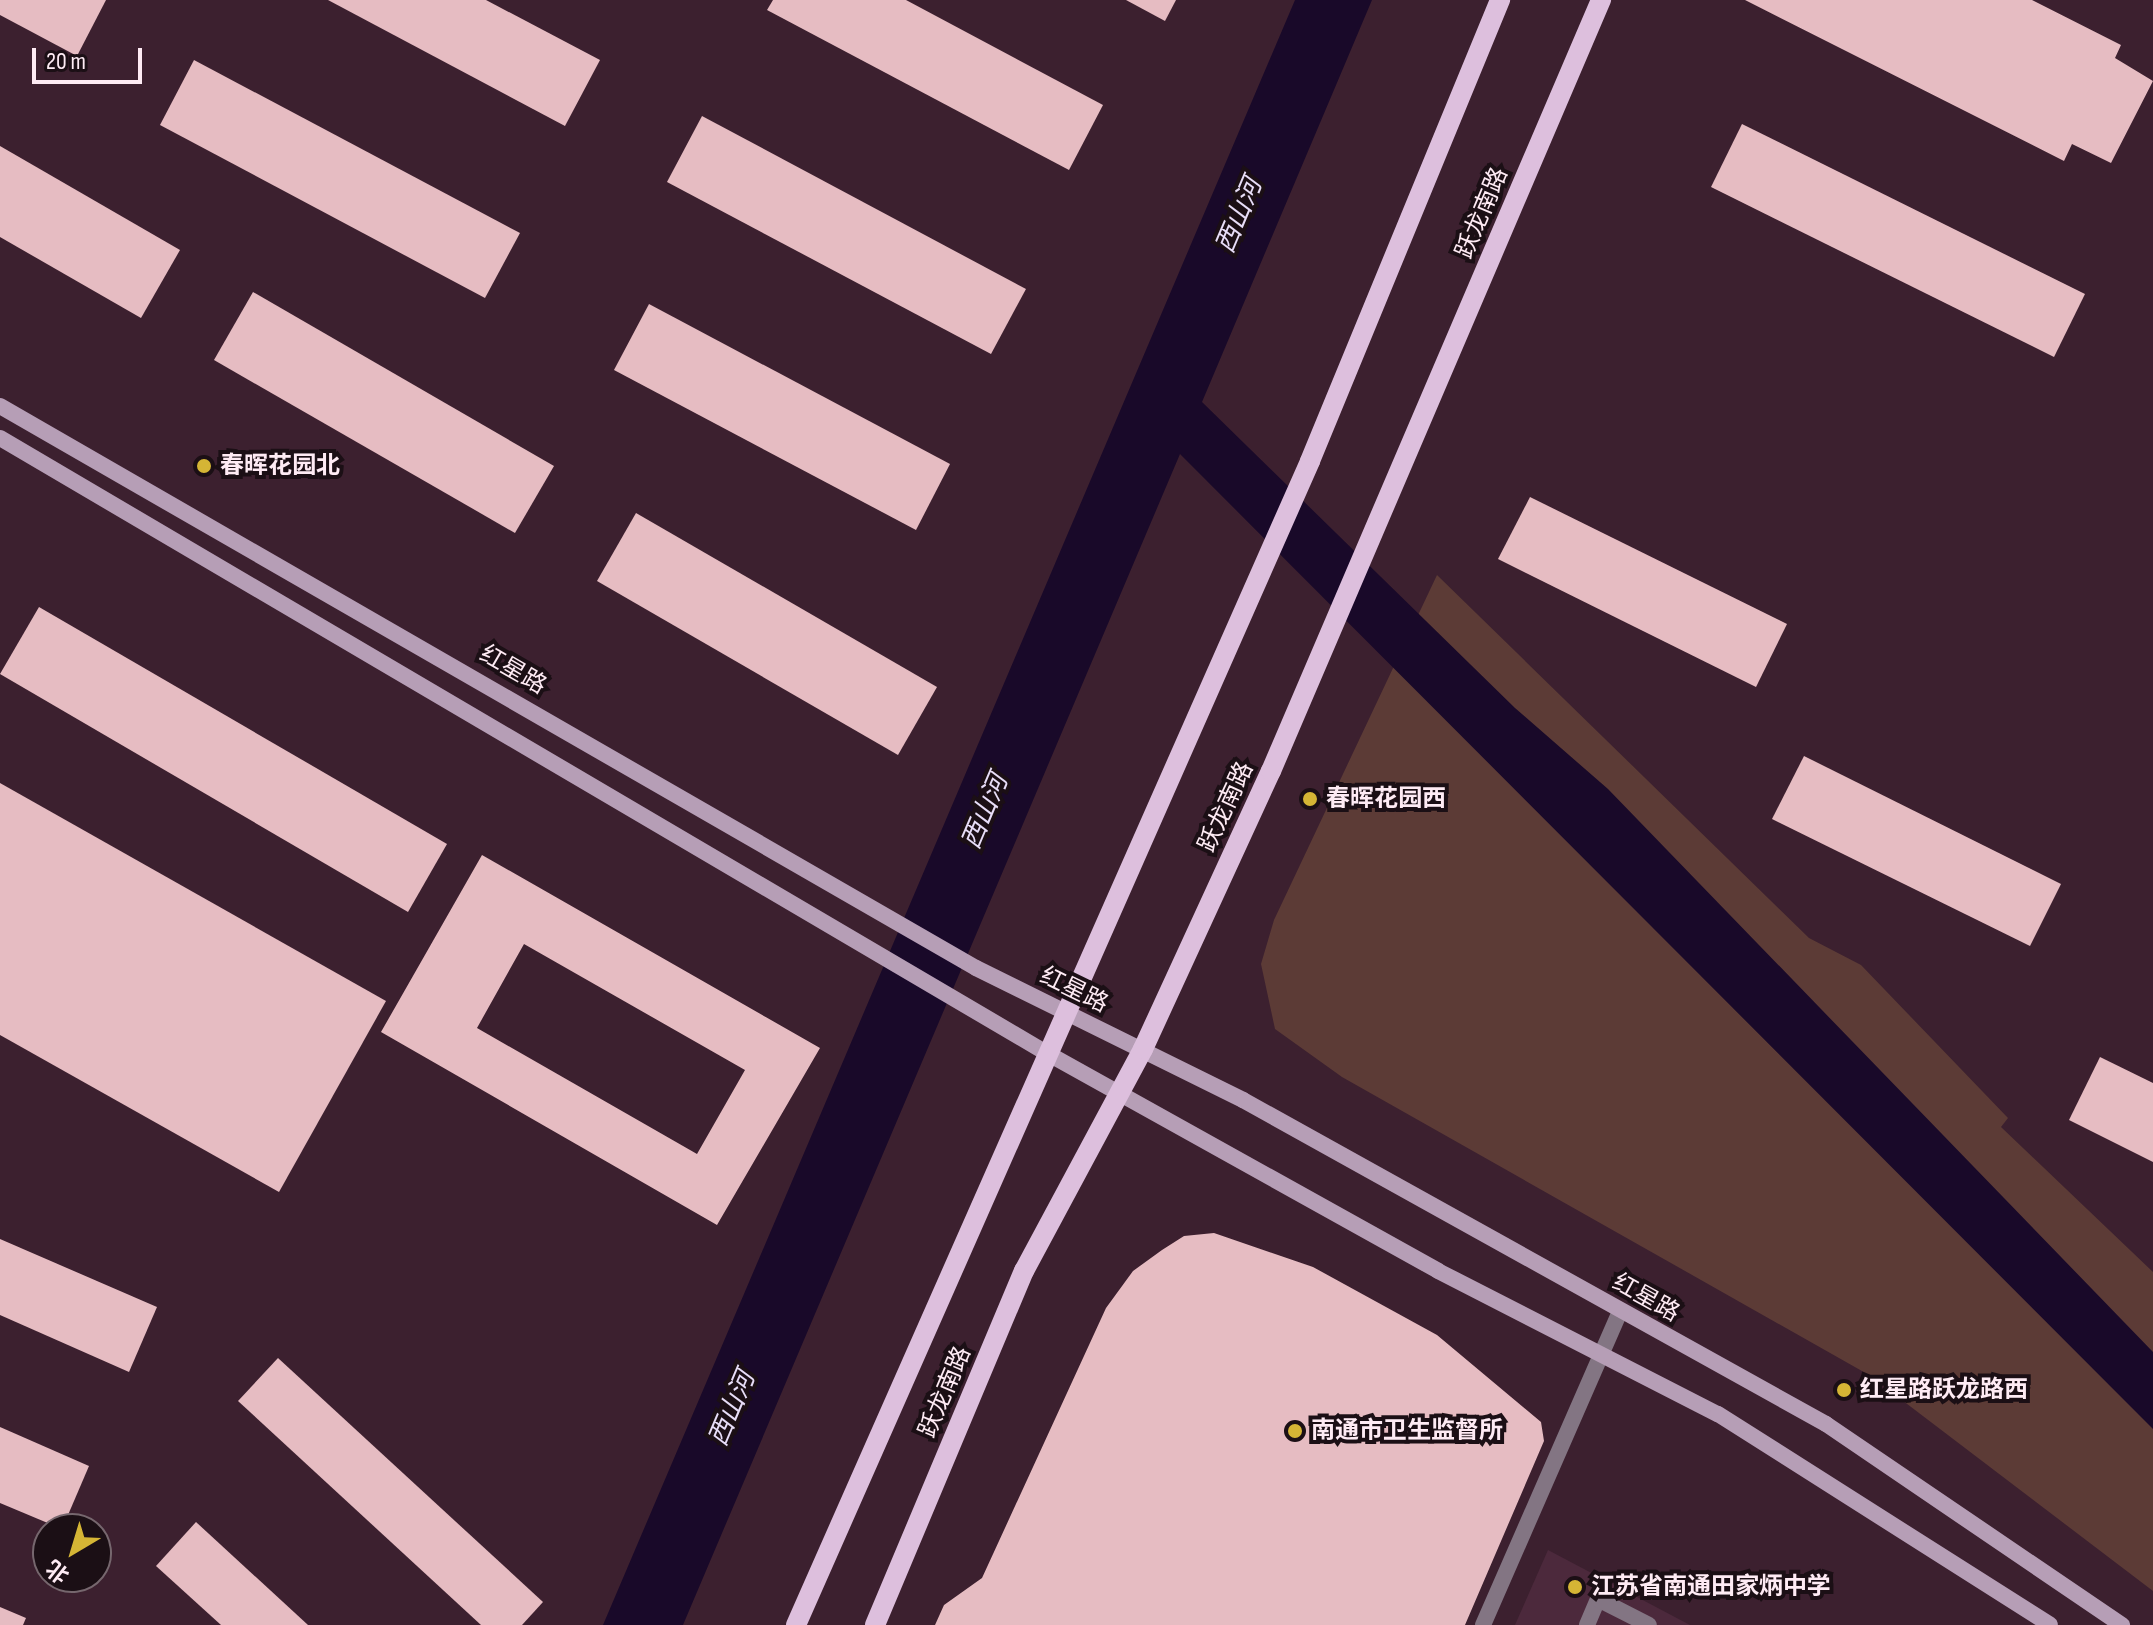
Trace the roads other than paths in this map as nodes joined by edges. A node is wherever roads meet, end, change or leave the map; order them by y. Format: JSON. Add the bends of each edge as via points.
{"nodes":[{"id":1,"x":1500,"y":0,"type":"edge"},
{"id":2,"x":1601,"y":0,"type":"edge"},
{"id":3,"x":0,"y":406,"type":"edge"},
{"id":4,"x":0,"y":438,"type":"edge"},
{"id":5,"x":1065,"y":1013,"type":"junction"},
{"id":6,"x":1143,"y":1049,"type":"junction"},
{"id":7,"x":1045,"y":1052,"type":"junction"},
{"id":8,"x":1119,"y":1090,"type":"junction"},
{"id":9,"x":1620,"y":1311,"type":"junction"},
{"id":10,"x":1600,"y":1354,"type":"junction"},
{"id":11,"x":796,"y":1625,"type":"edge"},
{"id":12,"x":875,"y":1625,"type":"edge"},
{"id":13,"x":1483,"y":1625,"type":"edge"},
{"id":14,"x":1587,"y":1625,"type":"edge"},
{"id":15,"x":1649,"y":1625,"type":"edge"},
{"id":16,"x":2050,"y":1625,"type":"edge"},
{"id":17,"x":2122,"y":1625,"type":"edge"}],
"edges":[{"from":1,"to":5,"type":"main road","name":"跃龙南路","via":[[1310,461]]},
{"from":2,"to":6,"type":"main road","name":"跃龙南路","via":[[1377,525]]},
{"from":3,"to":5,"type":"main road","name":"红星路","via":[[976,968]]},
{"from":4,"to":7,"type":"main road","via":[[878,949]]},
{"from":5,"to":6,"type":"main road","name":"红星路"},
{"from":5,"to":7,"type":"main road","name":"跃龙南路"},
{"from":6,"to":8,"type":"main road","name":"跃龙南路"},
{"from":6,"to":9,"type":"main road","name":"红星路"},
{"from":7,"to":8,"type":"main road"},
{"from":7,"to":11,"type":"main road","name":"跃龙南路"},
{"from":8,"to":10,"type":"main road"},
{"from":8,"to":12,"type":"main road","name":"跃龙南路","via":[[1024,1271]]},
{"from":9,"to":10,"type":"street"},
{"from":9,"to":17,"type":"main road","name":"红星路","via":[[1826,1424]]},
{"from":10,"to":13,"type":"street"},
{"from":10,"to":16,"type":"main road","via":[[1812,1469]]},
{"from":14,"to":15,"type":"street","via":[[1598,1599]]}]}
